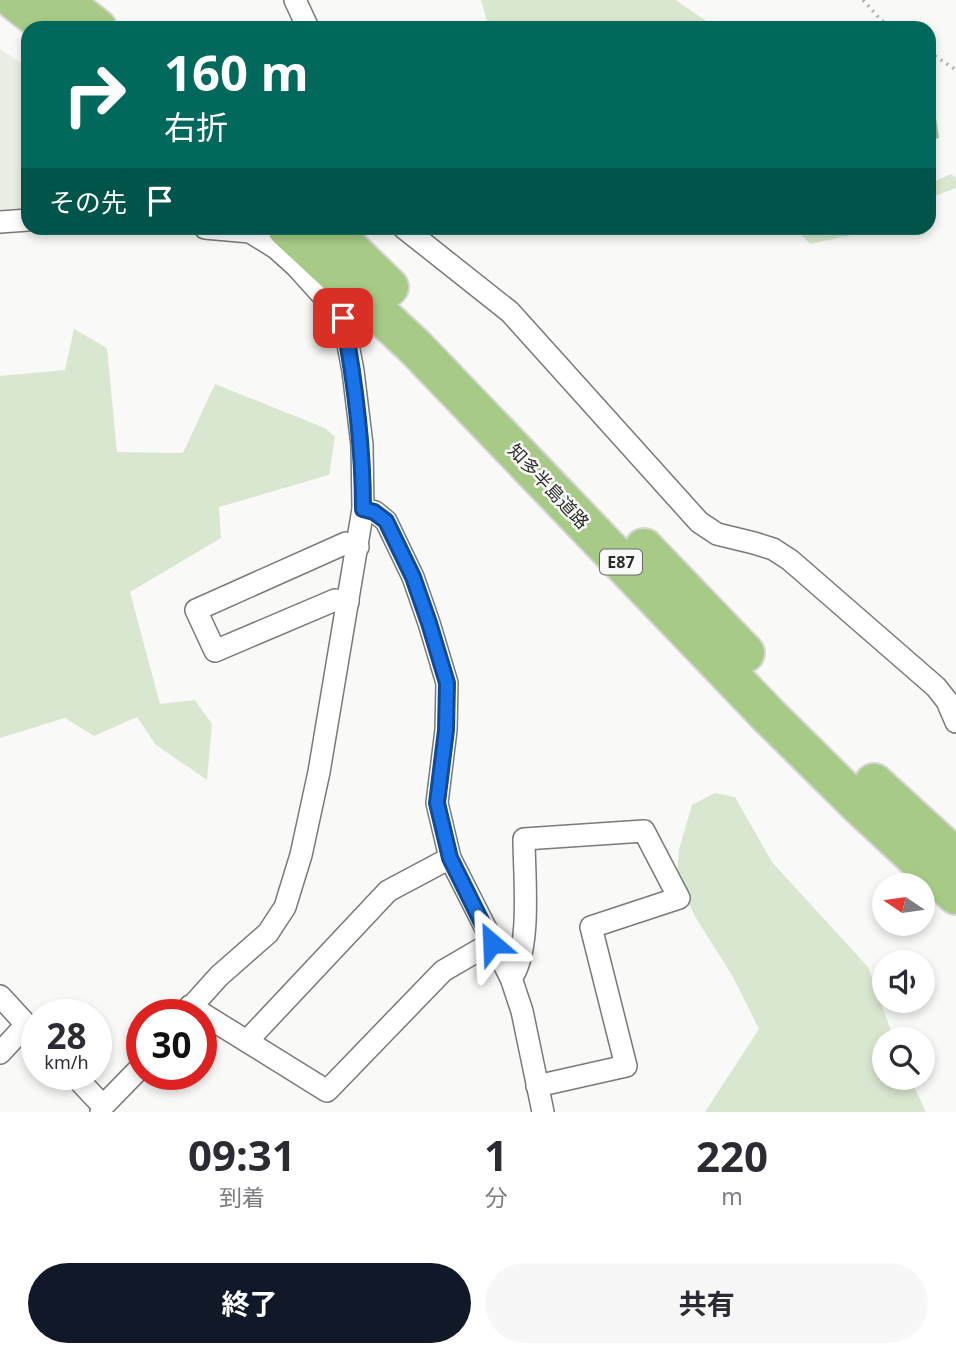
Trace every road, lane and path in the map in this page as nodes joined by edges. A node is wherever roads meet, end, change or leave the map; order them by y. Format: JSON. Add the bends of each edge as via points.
{"nodes":[{"id":1,"x":14,"y":0,"type":"edge"},
{"id":2,"x":61,"y":0,"type":"edge"},
{"id":3,"x":295,"y":0,"type":"edge"},
{"id":4,"x":863,"y":0,"type":"edge"},
{"id":5,"x":41,"y":21,"type":"edge"},
{"id":6,"x":88,"y":21,"type":"edge"},
{"id":7,"x":306,"y":21,"type":"edge"},
{"id":8,"x":882,"y":21,"type":"edge"},
{"id":9,"x":936,"y":57,"type":"edge"},
{"id":10,"x":956,"y":70,"type":"edge"},
{"id":11,"x":21,"y":220,"type":"edge"},
{"id":12,"x":0,"y":222,"type":"edge"},
{"id":13,"x":255,"y":235,"type":"edge"},
{"id":14,"x":295,"y":235,"type":"edge"},
{"id":15,"x":335,"y":235,"type":"edge"},
{"id":16,"x":413,"y":235,"type":"edge"},
{"id":17,"x":363,"y":509,"type":"junction"},
{"id":18,"x":358,"y":547,"type":"junction"},
{"id":19,"x":348,"y":602,"type":"junction"},
{"id":20,"x":956,"y":722,"type":"edge"},
{"id":21,"x":450,"y":858,"type":"junction"},
{"id":22,"x":956,"y":858,"type":"edge"},
{"id":23,"x":956,"y":895,"type":"edge"},
{"id":24,"x":492,"y":943,"type":"junction"},
{"id":25,"x":511,"y":978,"type":"junction"},
{"id":26,"x":0,"y":996,"type":"edge"},
{"id":27,"x":197,"y":999,"type":"edge"},
{"id":28,"x":21,"y":1019,"type":"edge"},
{"id":29,"x":217,"y":1026,"type":"edge"},
{"id":30,"x":21,"y":1037,"type":"edge"},
{"id":31,"x":247,"y":1041,"type":"junction"},
{"id":32,"x":0,"y":1053,"type":"edge"},
{"id":33,"x":126,"y":1083,"type":"edge"},
{"id":34,"x":537,"y":1086,"type":"junction"},
{"id":35,"x":86,"y":1090,"type":"edge"},
{"id":36,"x":102,"y":1109,"type":"edge"},
{"id":37,"x":543,"y":1112,"type":"edge"}],
"edges":[{"from":1,"to":5,"type":"highway"},
{"from":2,"to":6,"type":"highway"},
{"from":3,"to":7,"type":"street"},
{"from":4,"to":8,"type":"path"},
{"from":9,"to":10,"type":"path"},
{"from":11,"to":12,"type":"street"},
{"from":13,"to":17,"type":"street","via":[[296,266],[343,318],[362,445]]},
{"from":14,"to":23,"type":"highway","name":"知多半島道路","number":"E87","via":[[415,347],[777,724]]},
{"from":15,"to":22,"type":"highway","name":"知多半島道路","number":"E87","via":[[444,341],[786,696]]},
{"from":16,"to":20,"type":"street","via":[[510,312],[699,522],[717,534],[773,549],[790,560],[936,687]]},
{"from":17,"to":18,"type":"street"},
{"from":17,"to":21,"type":"street","via":[[382,516],[396,538],[447,683],[437,803]]},
{"from":18,"to":19,"type":"street"},
{"from":18,"to":19,"type":"street","via":[[346,543],[196,610],[215,651],[335,600]]},
{"from":19,"to":27,"type":"street","via":[[316,784],[285,907],[268,933]]},
{"from":21,"to":24,"type":"street"},
{"from":21,"to":31,"type":"street","via":[[388,891]]},
{"from":24,"to":25,"type":"street"},
{"from":24,"to":31,"type":"street","via":[[443,971],[327,1091]]},
{"from":25,"to":34,"type":"street"},
{"from":25,"to":34,"type":"street","via":[[519,968],[524,941],[524,839],[644,831],[679,898],[592,927],[626,1066]]},
{"from":26,"to":28,"type":"street"},
{"from":29,"to":31,"type":"street"},
{"from":30,"to":32,"type":"street"},
{"from":33,"to":36,"type":"street"},
{"from":34,"to":37,"type":"street"},
{"from":35,"to":36,"type":"street"}]}
